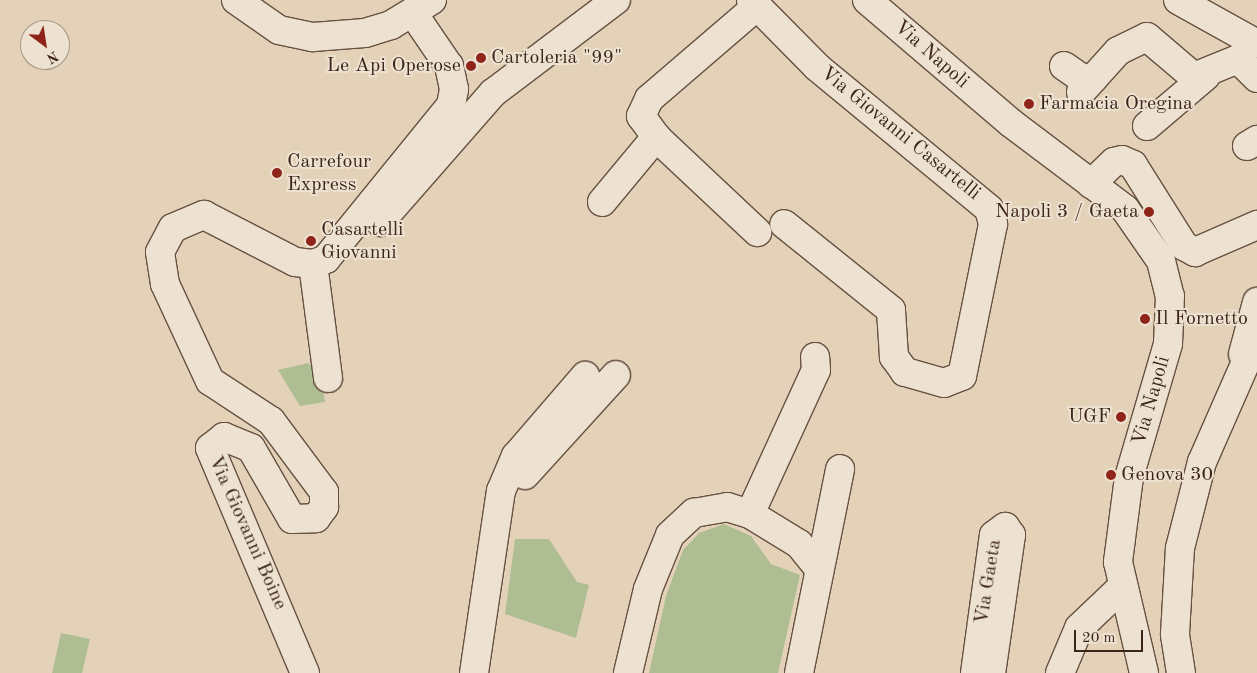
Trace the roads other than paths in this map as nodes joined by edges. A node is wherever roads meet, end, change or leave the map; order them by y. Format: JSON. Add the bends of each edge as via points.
{"nodes":[{"id":1,"x":236,"y":0,"type":"edge"},
{"id":2,"x":616,"y":0,"type":"edge"},
{"id":3,"x":867,"y":0,"type":"edge"},
{"id":4,"x":1178,"y":0,"type":"edge"},
{"id":5,"x":753,"y":3,"type":"edge"},
{"id":6,"x":423,"y":7,"type":"edge"},
{"id":7,"x":1257,"y":44,"type":"edge"},
{"id":8,"x":1064,"y":66,"type":"dead end"},
{"id":9,"x":1206,"y":76,"type":"junction"},
{"id":10,"x":1257,"y":78,"type":"edge"},
{"id":11,"x":1147,"y":126,"type":"dead end"},
{"id":12,"x":656,"y":137,"type":"junction"},
{"id":13,"x":1091,"y":184,"type":"junction"},
{"id":14,"x":602,"y":202,"type":"dead end"},
{"id":15,"x":784,"y":224,"type":"dead end"},
{"id":16,"x":1257,"y":225,"type":"edge"},
{"id":17,"x":757,"y":232,"type":"dead end"},
{"id":18,"x":321,"y":261,"type":"junction"},
{"id":19,"x":1257,"y":302,"type":"edge"},
{"id":20,"x":1257,"y":337,"type":"edge"},
{"id":21,"x":815,"y":357,"type":"dead end"},
{"id":22,"x":585,"y":376,"type":"dead end"},
{"id":23,"x":616,"y":376,"type":"dead end"},
{"id":24,"x":328,"y":378,"type":"dead end"},
{"id":25,"x":1209,"y":431,"type":"junction"},
{"id":26,"x":840,"y":469,"type":"dead end"},
{"id":27,"x":502,"y":491,"type":"junction"},
{"id":28,"x":750,"y":514,"type":"junction"},
{"id":29,"x":819,"y":569,"type":"junction"},
{"id":30,"x":1121,"y":588,"type":"junction"},
{"id":31,"x":305,"y":673,"type":"edge"},
{"id":32,"x":474,"y":673,"type":"edge"},
{"id":33,"x":628,"y":673,"type":"edge"},
{"id":34,"x":800,"y":673,"type":"edge"},
{"id":35,"x":975,"y":673,"type":"edge"},
{"id":36,"x":991,"y":673,"type":"edge"},
{"id":37,"x":1060,"y":673,"type":"edge"},
{"id":38,"x":1144,"y":673,"type":"edge"},
{"id":39,"x":1181,"y":673,"type":"edge"}],
"edges":[{"from":1,"to":6,"type":"street","via":[[264,22],[293,36],[364,33]]},
{"from":2,"to":18,"type":"street","via":[[493,93],[350,260]]},
{"from":3,"to":13,"type":"street","name":"Via Napoli","via":[[1011,123]]},
{"from":4,"to":7,"type":"street"},
{"from":5,"to":12,"type":"street","name":"Via Giovanni Casartelli","via":[[646,103],[641,116]]},
{"from":5,"to":15,"type":"street","name":"Via Giovanni Casartelli","via":[[817,67],[989,209],[993,224],[962,376],[944,383],[905,372],[894,357],[896,327],[891,310]]},
{"from":6,"to":18,"type":"street","via":[[451,71],[452,105]]},
{"from":8,"to":9,"type":"street","via":[[1087,85],[1118,51],[1147,38],[1183,71],[1194,77]]},
{"from":9,"to":10,"type":"street","via":[[1238,60]]},
{"from":9,"to":11,"type":"street"},
{"from":12,"to":14,"type":"street"},
{"from":12,"to":17,"type":"street","name":"Via Giovanni Casartelli"},
{"from":13,"to":16,"type":"street","via":[[1114,162],[1122,160],[1133,165],[1184,246],[1195,252]]},
{"from":13,"to":30,"type":"street","name":"Via Napoli","via":[[1124,209],[1146,234],[1161,261],[1170,303],[1165,363],[1122,510]]},
{"from":18,"to":24,"type":"street"},
{"from":18,"to":31,"type":"street","name":"Via Giovanni Boine","via":[[295,262],[204,215],[174,228],[160,252],[165,284],[210,381],[271,421],[324,492],[324,506],[316,518],[292,519],[251,448],[224,437],[210,448]]},
{"from":19,"to":25,"type":"street","via":[[1230,391]]},
{"from":20,"to":25,"type":"street"},
{"from":21,"to":28,"type":"street","via":[[816,370]]},
{"from":22,"to":27,"type":"street","via":[[516,456]]},
{"from":23,"to":27,"type":"street","via":[[522,478]]},
{"from":25,"to":39,"type":"street","via":[[1180,548],[1175,625]]},
{"from":26,"to":29,"type":"street"},
{"from":27,"to":32,"type":"street"},
{"from":28,"to":29,"type":"street","via":[[799,544]]},
{"from":28,"to":33,"type":"street","via":[[731,508],[704,509],[673,530],[648,589]]},
{"from":29,"to":34,"type":"street"},
{"from":30,"to":37,"type":"street","via":[[1082,623]]},
{"from":30,"to":38,"type":"street","name":"Via Napoli"},
{"from":35,"to":36,"type":"street","name":"Via Gaeta","via":[[994,535],[1005,527],[1011,535]]}]}
